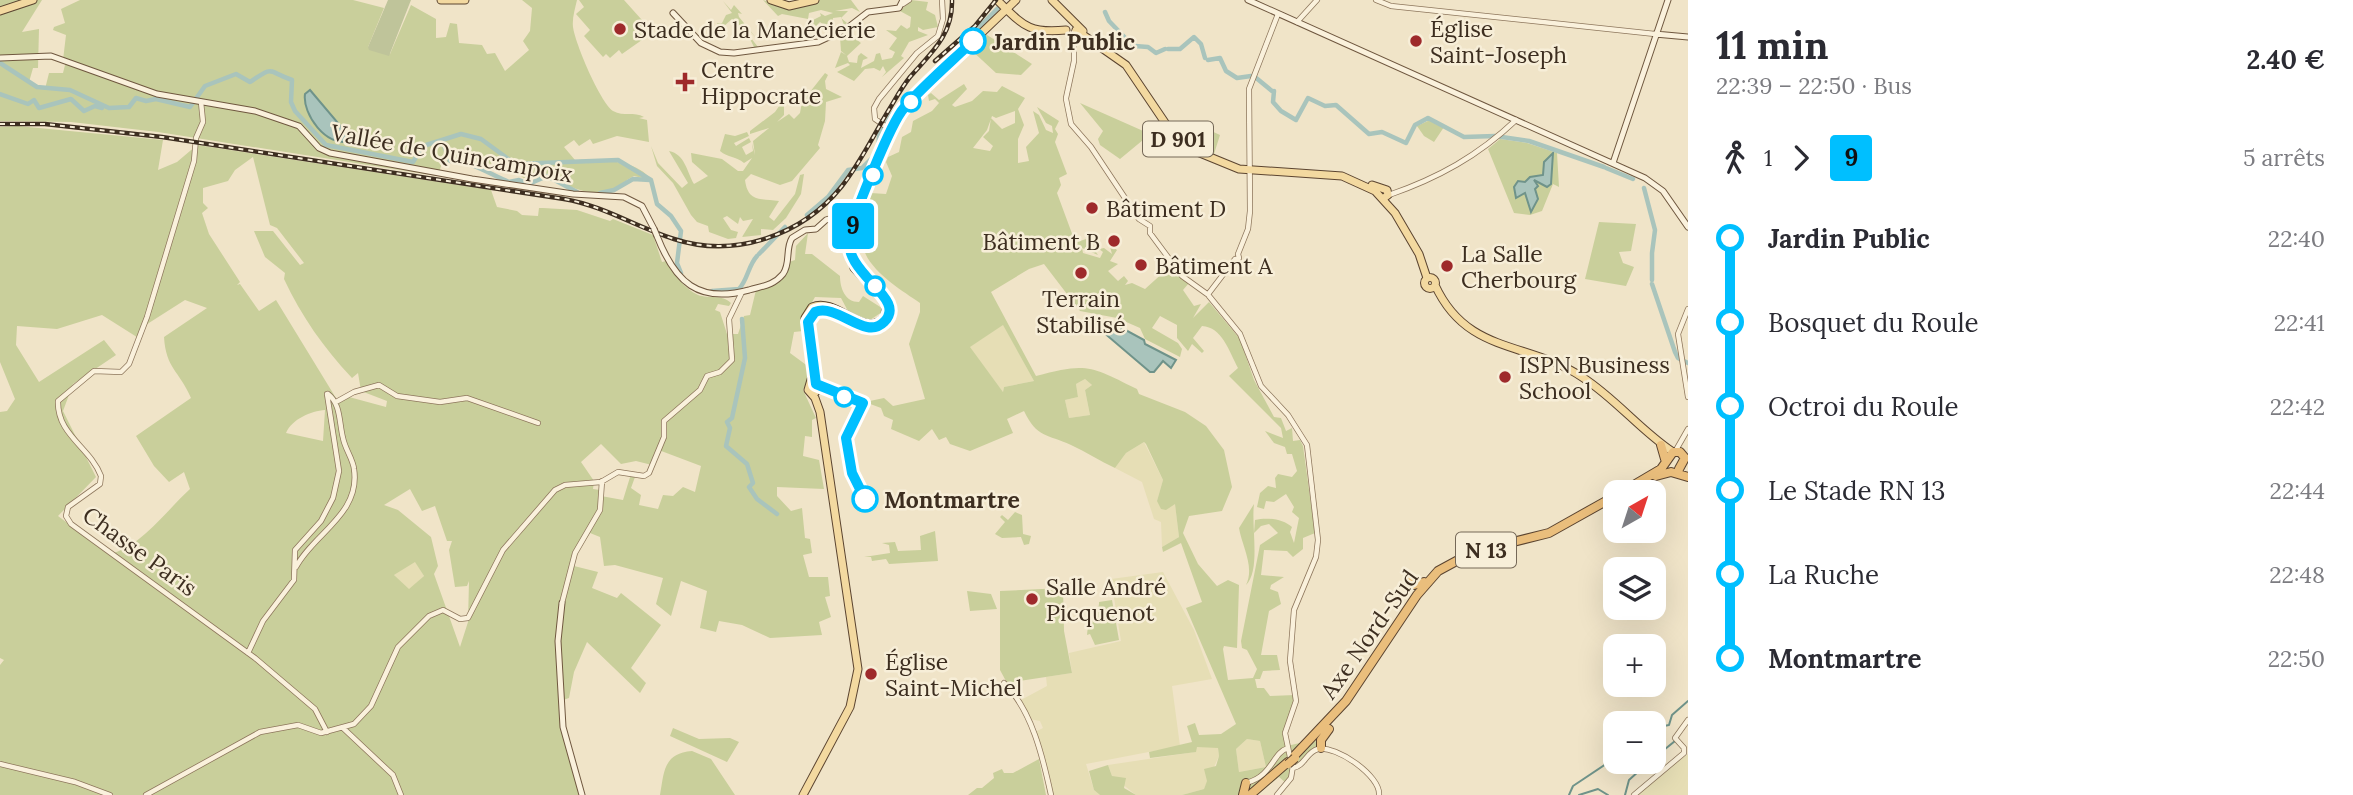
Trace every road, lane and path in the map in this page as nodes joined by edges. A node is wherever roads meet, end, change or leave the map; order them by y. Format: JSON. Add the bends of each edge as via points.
{"nodes":[{"id":1,"x":33,"y":0,"type":"edge"},
{"id":2,"x":441,"y":0,"type":"edge"},
{"id":3,"x":466,"y":0,"type":"edge"},
{"id":4,"x":773,"y":0,"type":"edge"},
{"id":5,"x":808,"y":0,"type":"edge"},
{"id":6,"x":815,"y":0,"type":"edge"},
{"id":7,"x":942,"y":0,"type":"edge"},
{"id":8,"x":1052,"y":0,"type":"edge"},
{"id":9,"x":1248,"y":0,"type":"edge"},
{"id":10,"x":1317,"y":0,"type":"edge"},
{"id":11,"x":1376,"y":0,"type":"edge"},
{"id":12,"x":1668,"y":0,"type":"edge"},
{"id":13,"x":905,"y":1,"type":"edge"},
{"id":14,"x":1005,"y":3,"type":"edge"},
{"id":15,"x":0,"y":11,"type":"edge"},
{"id":16,"x":673,"y":13,"type":"dead end"},
{"id":17,"x":1278,"y":14,"type":"junction"},
{"id":18,"x":1297,"y":22,"type":"junction"},
{"id":19,"x":1071,"y":25,"type":"junction"},
{"id":20,"x":1052,"y":30,"type":"junction"},
{"id":21,"x":1040,"y":32,"type":"junction"},
{"id":22,"x":1655,"y":34,"type":"junction"},
{"id":23,"x":1688,"y":37,"type":"edge"},
{"id":24,"x":0,"y":58,"type":"edge"},
{"id":25,"x":197,"y":101,"type":"junction"},
{"id":26,"x":1516,"y":120,"type":"junction"},
{"id":27,"x":888,"y":130,"type":"junction"},
{"id":28,"x":1613,"y":163,"type":"junction"},
{"id":29,"x":1250,"y":170,"type":"junction"},
{"id":30,"x":1284,"y":171,"type":"junction"},
{"id":31,"x":866,"y":190,"type":"junction"},
{"id":32,"x":1386,"y":194,"type":"junction"},
{"id":33,"x":1688,"y":227,"type":"edge"},
{"id":34,"x":743,"y":292,"type":"junction"},
{"id":35,"x":1208,"y":294,"type":"junction"},
{"id":36,"x":1688,"y":309,"type":"edge"},
{"id":37,"x":1546,"y":363,"type":"junction"},
{"id":38,"x":1688,"y":397,"type":"edge"},
{"id":39,"x":336,"y":402,"type":"junction"},
{"id":40,"x":538,"y":423,"type":"dead end"},
{"id":41,"x":1688,"y":429,"type":"edge"},
{"id":42,"x":1661,"y":444,"type":"junction"},
{"id":43,"x":1680,"y":460,"type":"edge"},
{"id":44,"x":1655,"y":472,"type":"junction"},
{"id":45,"x":1643,"y":480,"type":"edge"},
{"id":46,"x":1646,"y":480,"type":"edge"},
{"id":47,"x":1648,"y":480,"type":"edge"},
{"id":48,"x":602,"y":481,"type":"junction"},
{"id":49,"x":1603,"y":504,"type":"edge"},
{"id":50,"x":1603,"y":504,"type":"edge"},
{"id":51,"x":295,"y":568,"type":"junction"},
{"id":52,"x":1435,"y":574,"type":"junction"},
{"id":53,"x":1408,"y":579,"type":"dead end"},
{"id":54,"x":562,"y":603,"type":"joint"},
{"id":55,"x":248,"y":653,"type":"junction"},
{"id":56,"x":1004,"y":683,"type":"dead end"},
{"id":57,"x":1348,"y":702,"type":"junction"},
{"id":58,"x":1688,"y":720,"type":"edge"},
{"id":59,"x":343,"y":728,"type":"junction"},
{"id":60,"x":327,"y":732,"type":"junction"},
{"id":61,"x":1321,"y":747,"type":"junction"},
{"id":62,"x":1288,"y":748,"type":"junction"},
{"id":63,"x":1291,"y":761,"type":"junction"},
{"id":64,"x":0,"y":764,"type":"edge"},
{"id":65,"x":1246,"y":783,"type":"joint"},
{"id":66,"x":1379,"y":792,"type":"edge"},
{"id":67,"x":110,"y":795,"type":"edge"},
{"id":68,"x":146,"y":795,"type":"edge"},
{"id":69,"x":401,"y":795,"type":"edge"},
{"id":70,"x":582,"y":795,"type":"edge"},
{"id":71,"x":804,"y":795,"type":"edge"},
{"id":72,"x":1051,"y":795,"type":"edge"},
{"id":73,"x":1243,"y":795,"type":"edge"},
{"id":74,"x":1252,"y":795,"type":"edge"},
{"id":75,"x":1277,"y":795,"type":"edge"},
{"id":76,"x":1634,"y":795,"type":"edge"}],
"edges":[{"from":1,"to":15,"type":"main road"},
{"from":2,"to":3,"type":"main road"},
{"from":4,"to":5,"type":"main road","via":[[789,4]]},
{"from":4,"to":6,"type":"main road","via":[[789,6]]},
{"from":7,"to":27,"type":"street","via":[[938,36],[917,53],[875,104],[874,116]]},
{"from":8,"to":19,"type":"main road"},
{"from":9,"to":17,"type":"main road"},
{"from":10,"to":18,"type":"street"},
{"from":11,"to":22,"type":"street","via":[[1391,6]]},
{"from":12,"to":22,"type":"main road"},
{"from":13,"to":16,"type":"main road","via":[[897,9],[869,12],[846,29],[802,46],[730,53],[701,43]]},
{"from":14,"to":20,"type":"main road","via":[[1032,25]]},
{"from":14,"to":21,"type":"main road","via":[[1025,26]]},
{"from":14,"to":27,"type":"main road"},
{"from":17,"to":18,"type":"main road"},
{"from":17,"to":29,"type":"street","via":[[1249,89]]},
{"from":18,"to":26,"type":"main road"},
{"from":19,"to":20,"type":"main road"},
{"from":19,"to":21,"type":"main road"},
{"from":19,"to":29,"type":"main road","number":"D 901","via":[[1129,64],[1185,142]]},
{"from":19,"to":29,"type":"main road","number":"D 901","via":[[1129,69],[1177,138],[1195,151]]},
{"from":19,"to":35,"type":"street","via":[[1074,61],[1066,99],[1068,122],[1139,219],[1150,226],[1150,233],[1182,276]]},
{"from":20,"to":21,"type":"main road","via":[[1038,30],[1024,22]]},
{"from":22,"to":23,"type":"main road"},
{"from":22,"to":28,"type":"main road"},
{"from":24,"to":25,"type":"main road","name":"Vallée de Quincampoix","via":[[51,56],[148,92]]},
{"from":25,"to":34,"type":"main road","name":"Vallée de Quincampoix","bridge":true,"via":[[294,124],[330,153],[472,179],[615,195],[639,204],[671,266],[691,287],[713,294]]},
{"from":25,"to":55,"type":"street","name":"Chasse Paris","via":[[203,122],[195,157],[129,364],[121,372],[94,371],[58,401],[69,436],[88,453],[102,476],[98,486],[68,507],[67,521]]},
{"from":26,"to":28,"type":"main road"},
{"from":26,"to":32,"type":"street","via":[[1461,163],[1410,190]]},
{"from":27,"to":31,"type":"main road"},
{"from":28,"to":33,"type":"main road","via":[[1656,185]]},
{"from":29,"to":30,"type":"main road","number":"D 901"},
{"from":29,"to":30,"type":"main road","number":"D 901"},
{"from":29,"to":35,"type":"street","via":[[1250,220],[1236,256]]},
{"from":30,"to":32,"type":"main road","number":"D 901","via":[[1346,177]]},
{"from":30,"to":32,"type":"main road","number":"D 901","via":[[1356,177]]},
{"from":31,"to":34,"type":"main road","via":[[845,214],[792,238],[786,270],[776,281]]},
{"from":31,"to":71,"type":"main road","via":[[849,233],[848,254],[860,275],[885,299],[887,313],[872,325],[826,305],[810,309],[804,321],[814,384],[819,388],[815,394],[858,669],[850,707]]},
{"from":32,"to":37,"type":"main road","via":[[1453,319],[1494,347]]},
{"from":34,"to":48,"type":"street","via":[[729,319],[732,360],[707,376],[700,390],[664,422],[664,437],[652,470],[646,476],[618,472]]},
{"from":35,"to":62,"type":"street","via":[[1240,334],[1262,388],[1306,442],[1318,534],[1316,557],[1294,610],[1291,669],[1296,701],[1286,731]]},
{"from":36,"to":38,"type":"street","via":[[1678,330]]},
{"from":37,"to":42,"type":"main road","via":[[1589,385]]},
{"from":37,"to":43,"type":"main road","via":[[1562,365],[1590,382]]},
{"from":39,"to":40,"type":"street","via":[[379,385],[397,396],[440,402],[467,398]]},
{"from":39,"to":51,"type":"street","via":[[354,467],[351,490],[342,515],[309,546]]},
{"from":39,"to":51,"type":"street","via":[[327,394],[339,474],[321,522],[295,550]]},
{"from":41,"to":43,"type":"street"},
{"from":42,"to":43,"type":"main road"},
{"from":42,"to":44,"type":"highway","via":[[1665,460]]},
{"from":43,"to":44,"type":"highway"},
{"from":43,"to":46,"type":"highway"},
{"from":43,"to":47,"type":"highway"},
{"from":44,"to":45,"type":"highway"},
{"from":48,"to":54,"type":"street","via":[[600,510],[575,552]]},
{"from":48,"to":59,"type":"street","via":[[567,485],[553,492],[501,553],[469,618],[460,619],[443,610],[429,616],[393,654],[369,709]]},
{"from":49,"to":52,"type":"highway","name":"Axe Nord-Sud","number":"N 13","via":[[1559,529],[1473,552]]},
{"from":50,"to":57,"type":"highway","name":"Axe Nord-Sud","number":"N 13","via":[[1550,535],[1474,554],[1444,569],[1424,589]]},
{"from":51,"to":55,"type":"street","via":[[294,580],[263,621]]},
{"from":52,"to":53,"type":"highway","via":[[1417,585]]},
{"from":52,"to":63,"type":"highway","name":"Axe Nord-Sud","number":"N 13","via":[[1341,707]]},
{"from":54,"to":70,"type":"main road","via":[[558,641],[563,727]]},
{"from":55,"to":60,"type":"street","via":[[314,707]]},
{"from":56,"to":72,"type":"street","via":[[1023,706]]},
{"from":57,"to":61,"type":"highway","via":[[1321,740]]},
{"from":57,"to":63,"type":"highway","name":"Axe Nord-Sud","number":"N 13"},
{"from":58,"to":76,"type":"street","via":[[1675,738],[1684,753]]},
{"from":59,"to":60,"type":"street"},
{"from":59,"to":69,"type":"street","via":[[393,775]]},
{"from":60,"to":68,"type":"street","via":[[298,725],[260,732]]},
{"from":61,"to":63,"type":"street","via":[[1300,766]]},
{"from":61,"to":66,"type":"street","via":[[1349,758]]},
{"from":62,"to":63,"type":"street"},
{"from":62,"to":65,"type":"street","via":[[1279,752],[1265,774]]},
{"from":63,"to":74,"type":"highway","name":"Axe Nord-Sud","number":"N 13"},
{"from":63,"to":75,"type":"street","via":[[1290,779]]},
{"from":64,"to":67,"type":"street"},
{"from":65,"to":73,"type":"highway"}]}
